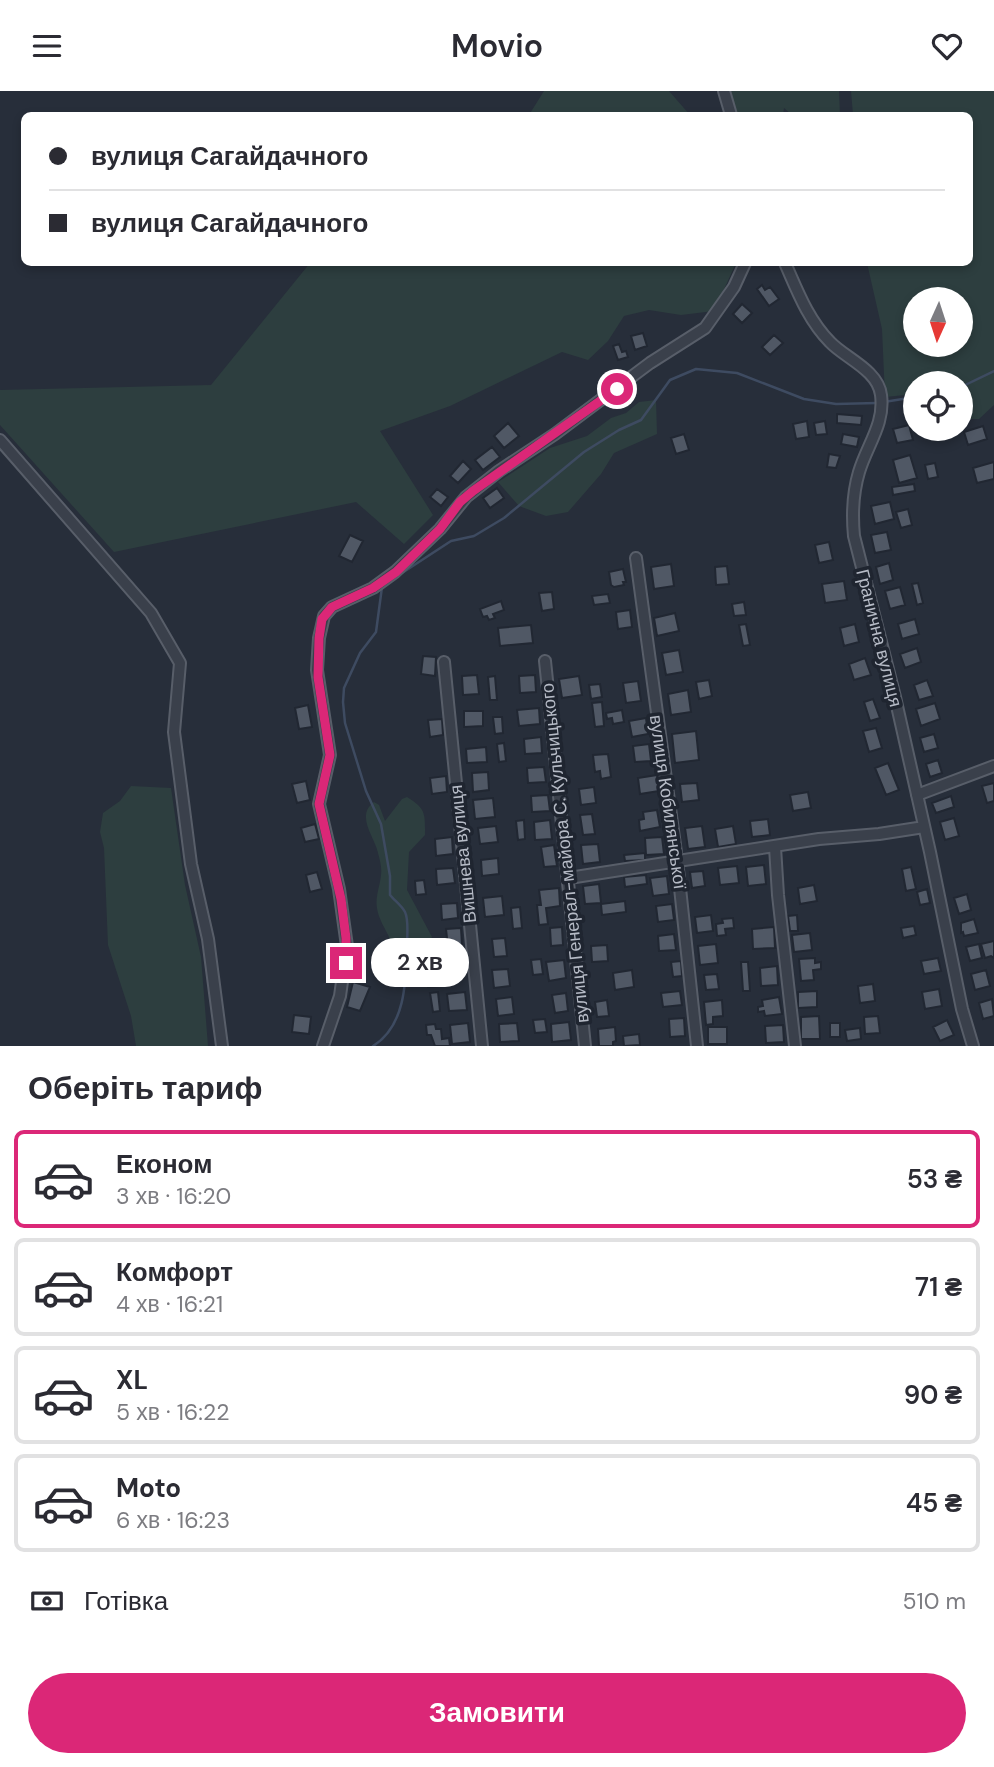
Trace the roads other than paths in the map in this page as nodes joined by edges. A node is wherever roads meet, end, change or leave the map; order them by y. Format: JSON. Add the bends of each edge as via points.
{"nodes":[{"id":1,"x":724,"y":91,"type":"edge"},
{"id":2,"x":730,"y":112,"type":"edge"},
{"id":3,"x":744,"y":266,"type":"edge"},
{"id":4,"x":786,"y":266,"type":"edge"},
{"id":5,"x":0,"y":440,"type":"edge"},
{"id":6,"x":636,"y":558,"type":"dead end"},
{"id":7,"x":545,"y":661,"type":"dead end"},
{"id":8,"x":444,"y":662,"type":"dead end"},
{"id":9,"x":994,"y":766,"type":"edge"},
{"id":10,"x":917,"y":795,"type":"junction"},
{"id":11,"x":924,"y":827,"type":"junction"},
{"id":12,"x":775,"y":846,"type":"junction"},
{"id":13,"x":677,"y":860,"type":"junction"},
{"id":14,"x":569,"y":878,"type":"junction"},
{"id":15,"x":222,"y":1046,"type":"edge"},
{"id":16,"x":323,"y":1046,"type":"edge"},
{"id":17,"x":482,"y":1046,"type":"edge"},
{"id":18,"x":585,"y":1046,"type":"edge"},
{"id":19,"x":697,"y":1046,"type":"edge"},
{"id":20,"x":795,"y":1046,"type":"edge"},
{"id":21,"x":972,"y":1046,"type":"edge"}],
"edges":[{"from":1,"to":2,"type":"street"},
{"from":3,"to":16,"type":"street","via":[[702,331],[499,471],[466,497],[396,572],[332,607],[324,616],[317,670],[330,755],[319,804],[340,889],[347,954],[340,996]]},
{"from":4,"to":10,"type":"street","name":"Гранична вулиця","via":[[822,333],[880,389],[878,425],[858,477],[854,528]]},
{"from":5,"to":15,"type":"street","via":[[151,613],[180,663],[174,732]]},
{"from":6,"to":13,"type":"street","name":"вулиця Кобилянської"},
{"from":7,"to":14,"type":"street","name":"вулиця Генерал-майора С. Кульчицького"},
{"from":8,"to":17,"type":"street","name":"Вишнева вулиця"},
{"from":9,"to":10,"type":"street"},
{"from":10,"to":11,"type":"street","name":"Гранична вулиця"},
{"from":11,"to":12,"type":"street"},
{"from":11,"to":21,"type":"street","name":"Гранична вулиця"},
{"from":12,"to":13,"type":"street"},
{"from":12,"to":20,"type":"street"},
{"from":13,"to":14,"type":"street"},
{"from":13,"to":19,"type":"street","name":"вулиця Кобилянської"},
{"from":14,"to":18,"type":"street","name":"вулиця Генерал-майора С. Кульчицького"}]}
